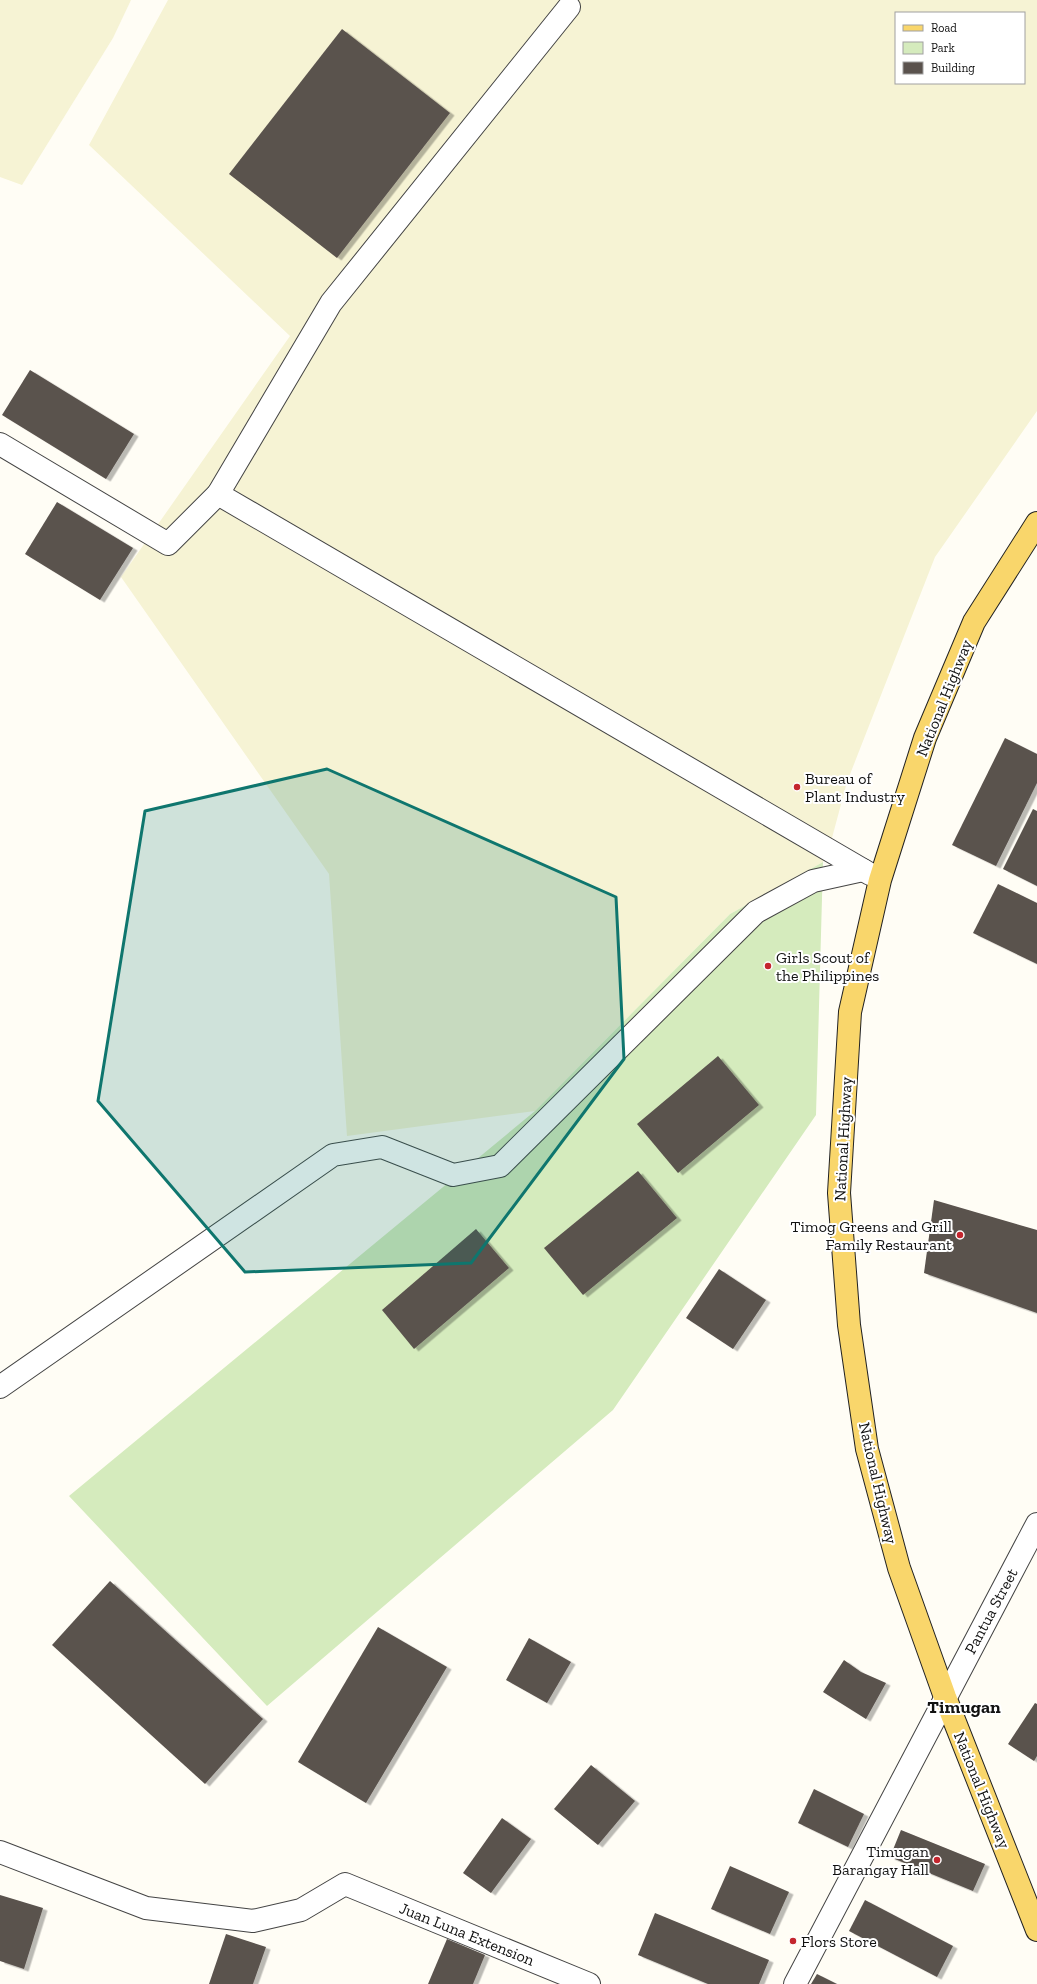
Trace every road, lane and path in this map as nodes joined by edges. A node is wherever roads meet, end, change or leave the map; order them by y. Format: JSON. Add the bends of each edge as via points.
{"nodes":[{"id":1,"x":569,"y":7,"type":"dead end"},
{"id":2,"x":0,"y":444,"type":"edge"},
{"id":3,"x":218,"y":494,"type":"junction"},
{"id":4,"x":1037,"y":524,"type":"edge"},
{"id":5,"x":872,"y":875,"type":"junction"},
{"id":6,"x":0,"y":1387,"type":"edge"},
{"id":7,"x":1037,"y":1524,"type":"edge"},
{"id":8,"x":1032,"y":1546,"type":"edge"},
{"id":9,"x":945,"y":1697,"type":"junction"},
{"id":10,"x":0,"y":1852,"type":"edge"},
{"id":11,"x":1037,"y":1930,"type":"edge"},
{"id":12,"x":588,"y":1984,"type":"edge"},
{"id":13,"x":795,"y":1984,"type":"edge"}],
"edges":[{"from":1,"to":3,"type":"street","via":[[331,303]]},
{"from":2,"to":3,"type":"street","via":[[168,544]]},
{"from":3,"to":5,"type":"street"},
{"from":4,"to":5,"type":"main road","name":"National Highway","via":[[974,622],[925,738]]},
{"from":5,"to":6,"type":"street","via":[[813,881],[756,912],[500,1166],[453,1175],[382,1147],[333,1155]]},
{"from":5,"to":9,"type":"main road","name":"National Highway","via":[[850,1012],[838,1193],[849,1325],[867,1449],[899,1568]]},
{"from":7,"to":8,"type":"street","name":"Pantua Street"},
{"from":8,"to":9,"type":"street","name":"Pantua Street"},
{"from":9,"to":11,"type":"main road","name":"National Highway"},
{"from":9,"to":13,"type":"street","name":"Pantua Street"},
{"from":10,"to":12,"type":"street","name":"Juan Luna Extension","via":[[146,1908],[253,1921],[301,1910],[345,1884]]}]}
